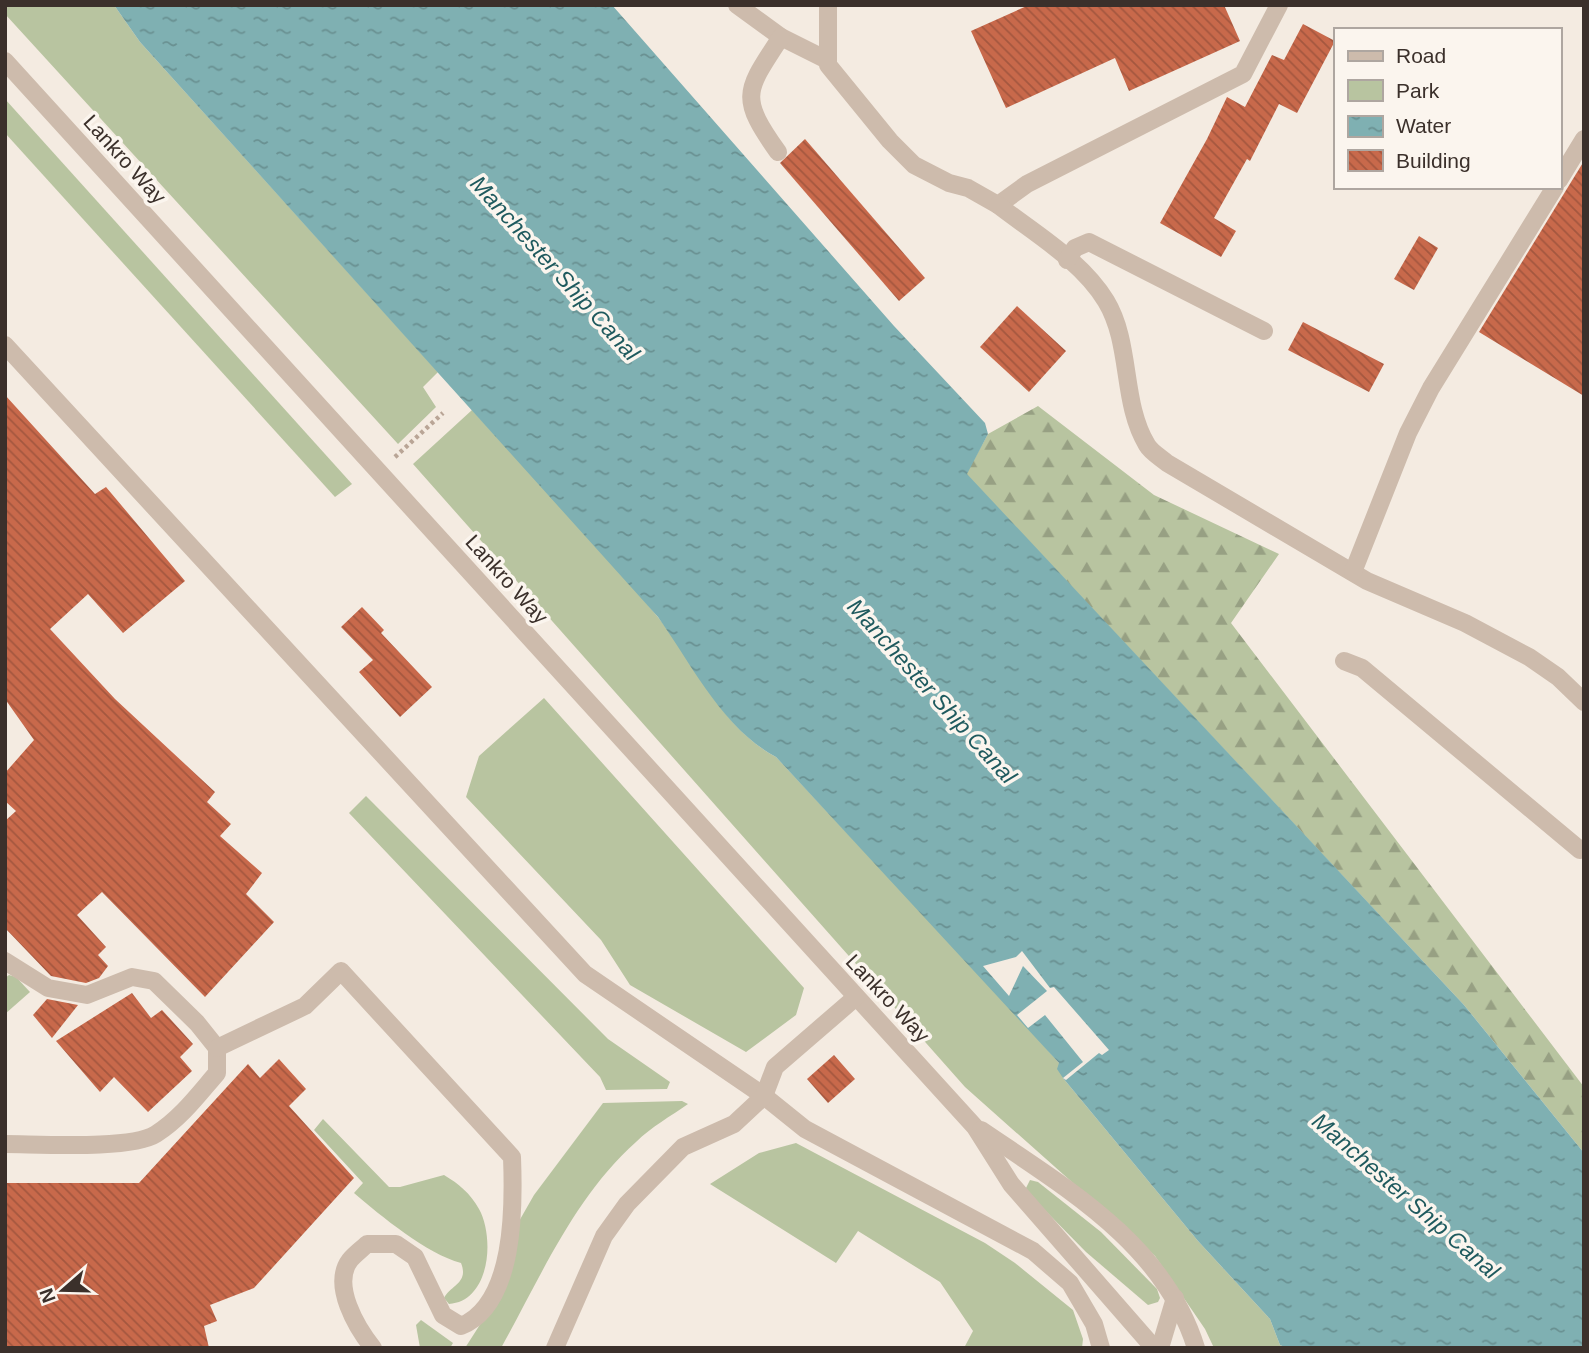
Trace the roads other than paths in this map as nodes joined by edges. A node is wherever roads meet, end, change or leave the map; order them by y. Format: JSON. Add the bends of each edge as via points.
{"nodes":[{"id":1,"x":737,"y":5,"type":"edge"},
{"id":2,"x":828,"y":5,"type":"edge"},
{"id":3,"x":1279,"y":5,"type":"edge"},
{"id":4,"x":781,"y":37,"type":"junction"},
{"id":5,"x":827,"y":60,"type":"junction"},
{"id":6,"x":5,"y":61,"type":"edge"},
{"id":7,"x":1584,"y":139,"type":"edge"},
{"id":8,"x":778,"y":152,"type":"dead end"},
{"id":9,"x":1561,"y":177,"type":"edge"},
{"id":10,"x":1554,"y":189,"type":"edge"},
{"id":11,"x":998,"y":205,"type":"junction"},
{"id":12,"x":1068,"y":260,"type":"junction"},
{"id":13,"x":1264,"y":331,"type":"dead end"},
{"id":14,"x":5,"y":345,"type":"edge"},
{"id":15,"x":1353,"y":572,"type":"junction"},
{"id":16,"x":1343,"y":661,"type":"dead end"},
{"id":17,"x":1584,"y":702,"type":"edge"},
{"id":18,"x":1583,"y":850,"type":"edge"},
{"id":19,"x":5,"y":961,"type":"edge"},
{"id":20,"x":856,"y":997,"type":"junction"},
{"id":21,"x":216,"y":1048,"type":"junction"},
{"id":22,"x":764,"y":1096,"type":"junction"},
{"id":23,"x":975,"y":1127,"type":"junction"},
{"id":24,"x":5,"y":1144,"type":"edge"},
{"id":25,"x":1175,"y":1298,"type":"junction"},
{"id":26,"x":373,"y":1348,"type":"edge"},
{"id":27,"x":555,"y":1348,"type":"edge"},
{"id":28,"x":1101,"y":1348,"type":"edge"},
{"id":29,"x":1157,"y":1348,"type":"edge"},
{"id":30,"x":1196,"y":1348,"type":"edge"}],
"edges":[{"from":1,"to":4,"type":"street"},
{"from":2,"to":5,"type":"street"},
{"from":3,"to":11,"type":"street","via":[[1243,74],[1027,184]]},
{"from":4,"to":5,"type":"street"},
{"from":4,"to":8,"type":"street","via":[[752,82],[749,100]]},
{"from":5,"to":11,"type":"street","via":[[914,165]]},
{"from":6,"to":20,"type":"street","name":"Lankro Way"},
{"from":7,"to":9,"type":"street"},
{"from":10,"to":15,"type":"street","via":[[1408,433]]},
{"from":11,"to":12,"type":"street"},
{"from":12,"to":13,"type":"street","via":[[1075,248],[1089,242]]},
{"from":12,"to":15,"type":"street","via":[[1106,302],[1148,447],[1167,463]]},
{"from":14,"to":22,"type":"street","via":[[585,974]]},
{"from":15,"to":17,"type":"street","via":[[1529,657]]},
{"from":16,"to":18,"type":"street","via":[[1362,668]]},
{"from":19,"to":21,"type":"street","via":[[48,988],[87,995],[132,977],[154,981]]},
{"from":20,"to":22,"type":"street","via":[[775,1067]]},
{"from":20,"to":23,"type":"street","name":"Lankro Way"},
{"from":21,"to":24,"type":"street","via":[[217,1073],[184,1113],[154,1136],[130,1142]]},
{"from":21,"to":26,"type":"street","via":[[305,1006],[341,971],[512,1157],[514,1211],[503,1270],[479,1319],[461,1326],[443,1315],[415,1257],[396,1244],[367,1244],[348,1262],[344,1294],[357,1328]]},
{"from":22,"to":27,"type":"street","via":[[734,1124],[683,1147],[626,1204],[604,1236]]},
{"from":22,"to":28,"type":"street","via":[[805,1129],[1033,1251],[1053,1266],[1084,1303]]},
{"from":23,"to":25,"type":"street","name":"Lankro Way","via":[[1098,1213],[1130,1241]]},
{"from":23,"to":29,"type":"street","name":"Lankro Way","via":[[1011,1184]]},
{"from":25,"to":29,"type":"street","name":"Lankro Way"},
{"from":25,"to":30,"type":"street","name":"Lankro Way"}]}
